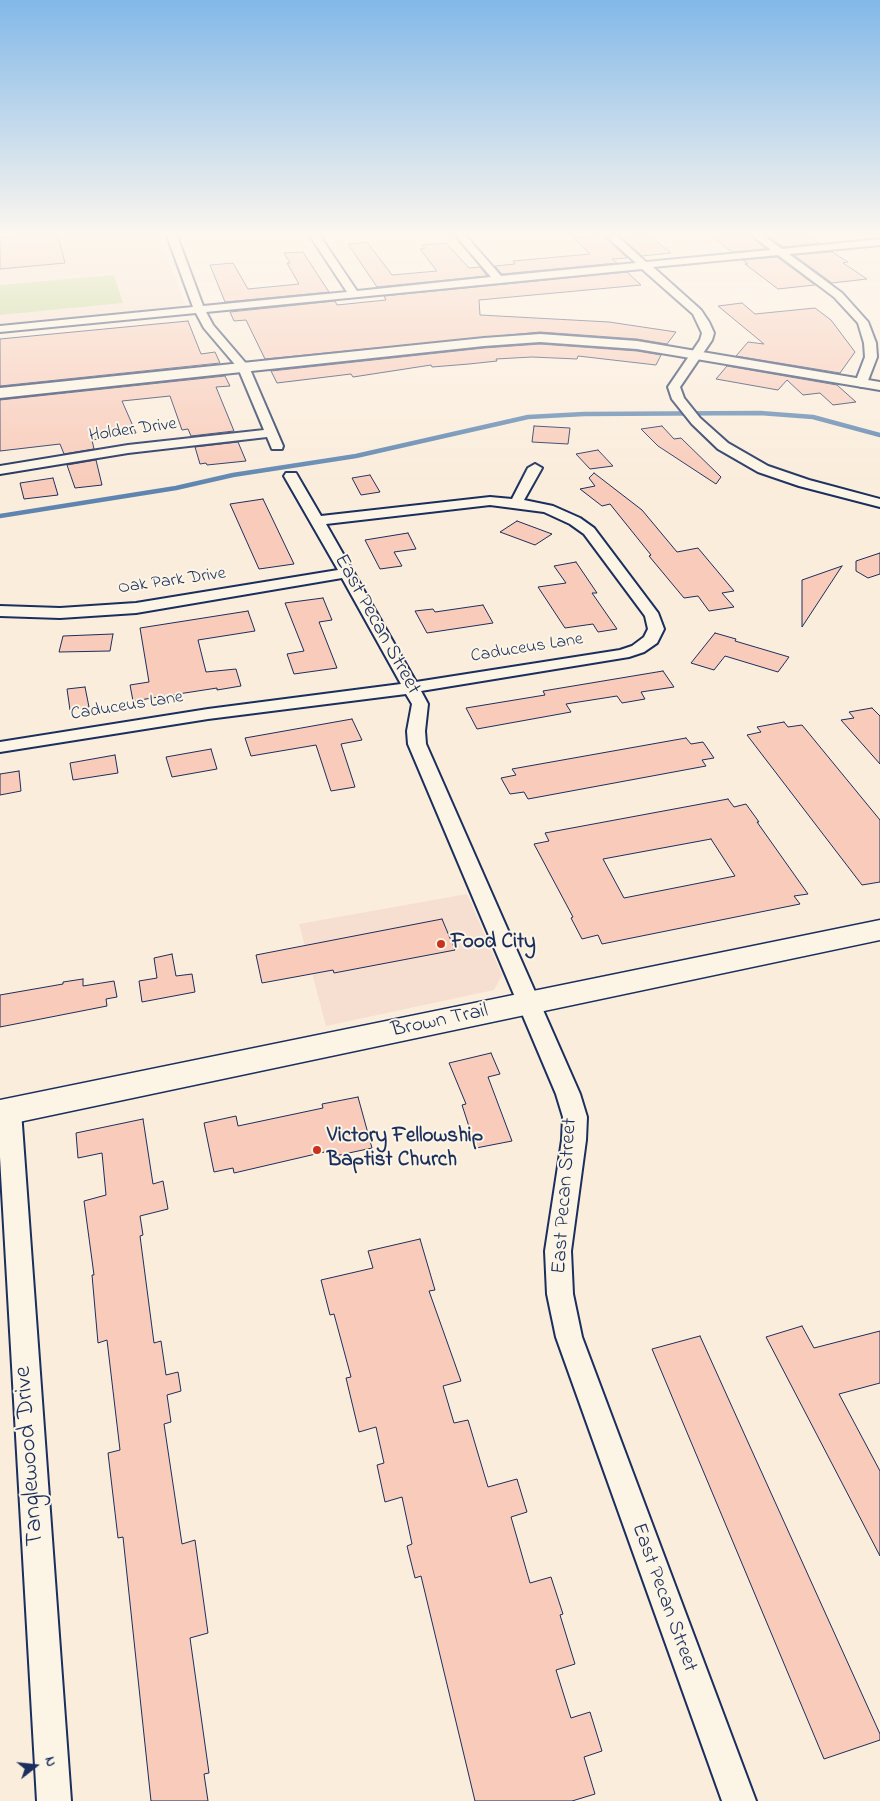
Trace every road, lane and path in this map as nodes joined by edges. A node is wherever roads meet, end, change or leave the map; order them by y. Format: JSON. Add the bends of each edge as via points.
{"nodes":[{"id":1,"x":89,"y":320,"type":"edge"},
{"id":2,"x":205,"y":320,"type":"edge"},
{"id":3,"x":703,"y":320,"type":"edge"},
{"id":4,"x":861,"y":320,"type":"edge"},
{"id":5,"x":0,"y":329,"type":"edge"},
{"id":6,"x":697,"y":355,"type":"junction"},
{"id":7,"x":243,"y":367,"type":"junction"},
{"id":8,"x":861,"y":382,"type":"junction"},
{"id":9,"x":880,"y":386,"type":"edge"},
{"id":10,"x":0,"y":394,"type":"edge"},
{"id":11,"x":271,"y":432,"type":"junction"},
{"id":12,"x":277,"y":446,"type":"dead end"},
{"id":13,"x":535,"y":468,"type":"dead end"},
{"id":14,"x":0,"y":470,"type":"edge"},
{"id":15,"x":291,"y":476,"type":"dead end"},
{"id":16,"x":880,"y":502,"type":"edge"},
{"id":17,"x":516,"y":503,"type":"junction"},
{"id":18,"x":317,"y":522,"type":"junction"},
{"id":19,"x":348,"y":573,"type":"junction"},
{"id":20,"x":0,"y":610,"type":"edge"},
{"id":21,"x":412,"y":688,"type":"junction"},
{"id":22,"x":0,"y":747,"type":"edge"},
{"id":23,"x":880,"y":930,"type":"edge"},
{"id":24,"x":530,"y":1004,"type":"junction"},
{"id":25,"x":4,"y":1112,"type":"edge"},
{"id":26,"x":54,"y":1801,"type":"edge"},
{"id":27,"x":739,"y":1801,"type":"edge"}],
"edges":[{"from":1,"to":5,"type":"street"},
{"from":2,"to":7,"type":"street"},
{"from":3,"to":6,"type":"street","via":[[708,333]]},
{"from":4,"to":8,"type":"street","via":[[870,343],[871,357]]},
{"from":6,"to":7,"type":"street","via":[[605,341],[540,338]]},
{"from":6,"to":8,"type":"street"},
{"from":6,"to":16,"type":"street","via":[[674,387],[678,399],[696,421],[723,446],[763,469]]},
{"from":7,"to":10,"type":"street"},
{"from":7,"to":11,"type":"street"},
{"from":8,"to":9,"type":"street"},
{"from":11,"to":12,"type":"street"},
{"from":11,"to":14,"type":"street","name":"Holder Drive","via":[[128,449]]},
{"from":13,"to":17,"type":"street"},
{"from":15,"to":18,"type":"street","name":"East Pecan Street"},
{"from":17,"to":18,"type":"street","name":"Caduceus Lane","via":[[467,502]]},
{"from":17,"to":21,"type":"street","name":"Caduceus Lane","via":[[562,514],[589,531],[654,616],[656,629],[651,640],[623,654]]},
{"from":18,"to":19,"type":"street","name":"East Pecan Street"},
{"from":19,"to":20,"type":"street","name":"Oak Park Drive","via":[[136,608],[60,613]]},
{"from":19,"to":21,"type":"street","name":"East Pecan Street"},
{"from":21,"to":22,"type":"street","name":"Caduceus Lane","via":[[208,714]]},
{"from":21,"to":24,"type":"street","name":"East Pecan Street","via":[[420,704],[417,744]]},
{"from":23,"to":24,"type":"main road","name":"Brown Trail"},
{"from":24,"to":25,"type":"main road","name":"Brown Trail"},
{"from":24,"to":27,"type":"street","name":"East Pecan Street","via":[[575,1118],[572,1162],[558,1251],[560,1294],[569,1337]]},
{"from":25,"to":26,"type":"street","name":"Tanglewood Drive"}]}
